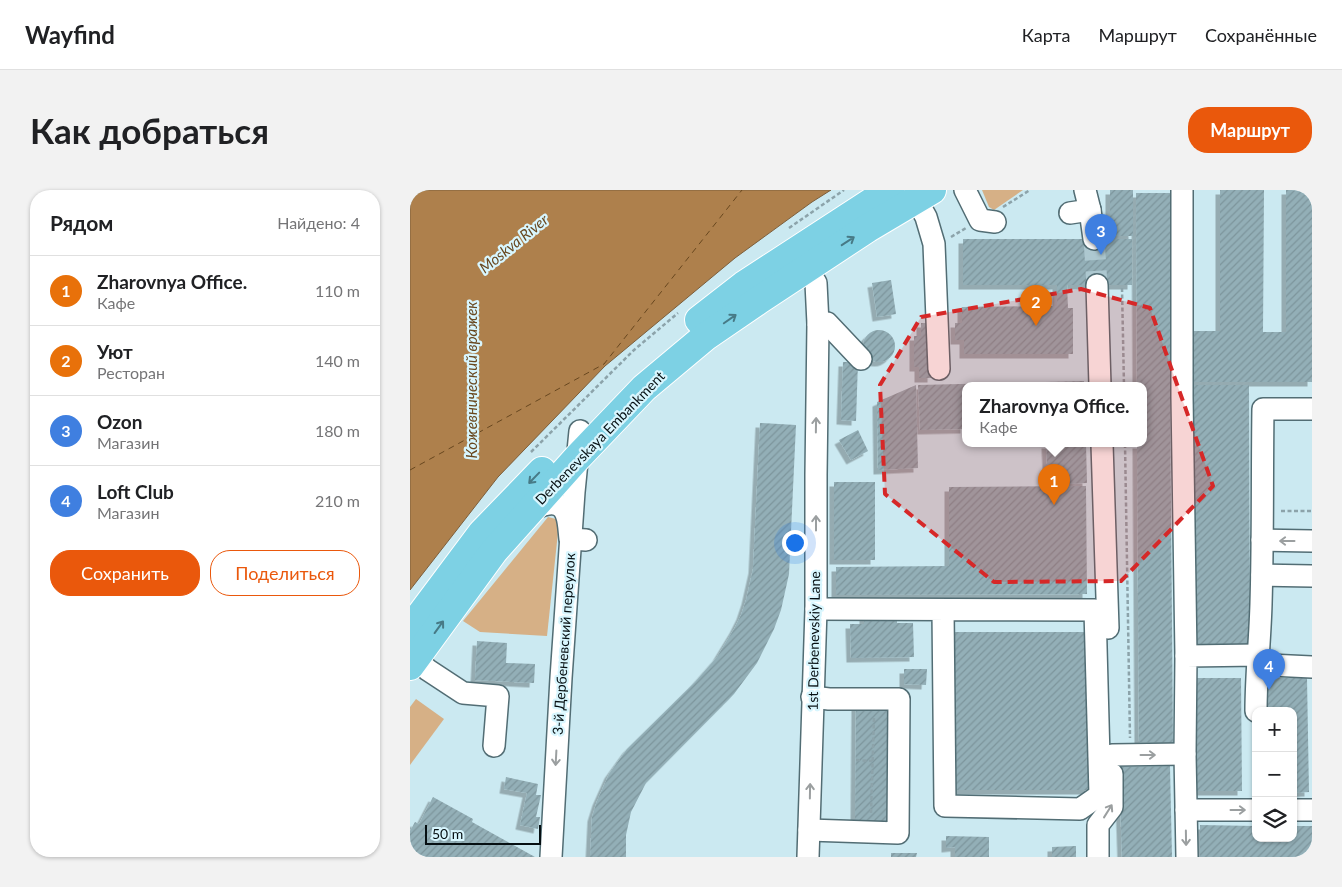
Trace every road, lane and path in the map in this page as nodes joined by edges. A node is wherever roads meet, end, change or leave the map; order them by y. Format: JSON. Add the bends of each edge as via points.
{"nodes":[{"id":1,"x":890,"y":190,"type":"edge"},
{"id":2,"x":965,"y":190,"type":"edge"},
{"id":3,"x":1182,"y":190,"type":"edge"},
{"id":4,"x":924,"y":194,"type":"edge"},
{"id":5,"x":1082,"y":204,"type":"edge"},
{"id":6,"x":996,"y":222,"type":"dead end"},
{"id":7,"x":1094,"y":239,"type":"tunnel mouth"},
{"id":8,"x":801,"y":260,"type":"junction"},
{"id":9,"x":1096,"y":285,"type":"tunnel mouth"},
{"id":10,"x":1122,"y":288,"type":"dead end"},
{"id":11,"x":818,"y":324,"type":"junction"},
{"id":12,"x":634,"y":350,"type":"dead end"},
{"id":13,"x":861,"y":359,"type":"dead end"},
{"id":14,"x":939,"y":369,"type":"dead end"},
{"id":15,"x":1100,"y":382,"type":"edge"},
{"id":16,"x":1124,"y":382,"type":"edge"},
{"id":17,"x":586,"y":396,"type":"dead end"},
{"id":18,"x":1312,"y":409,"type":"edge"},
{"id":19,"x":580,"y":430,"type":"junction"},
{"id":20,"x":1102,"y":447,"type":"edge"},
{"id":21,"x":1125,"y":447,"type":"edge"},
{"id":22,"x":578,"y":458,"type":"junction"},
{"id":23,"x":1262,"y":511,"type":"junction"},
{"id":24,"x":1312,"y":511,"type":"edge"},
{"id":25,"x":528,"y":514,"type":"junction"},
{"id":26,"x":578,"y":539,"type":"junction"},
{"id":27,"x":1262,"y":540,"type":"junction"},
{"id":28,"x":1312,"y":541,"type":"edge"},
{"id":29,"x":1262,"y":575,"type":"junction"},
{"id":30,"x":1312,"y":576,"type":"edge"},
{"id":31,"x":816,"y":609,"type":"junction"},
{"id":32,"x":943,"y":610,"type":"junction"},
{"id":33,"x":410,"y":629,"type":"edge"},
{"id":34,"x":1259,"y":655,"type":"junction"},
{"id":35,"x":1186,"y":656,"type":"junction"},
{"id":36,"x":413,"y":663,"type":"edge"},
{"id":37,"x":1312,"y":667,"type":"edge"},
{"id":38,"x":812,"y":698,"type":"junction"},
{"id":39,"x":1256,"y":707,"type":"edge"},
{"id":40,"x":874,"y":717,"type":"dead end"},
{"id":41,"x":494,"y":746,"type":"dead end"},
{"id":42,"x":1185,"y":754,"type":"junction"},
{"id":43,"x":1114,"y":755,"type":"junction"},
{"id":44,"x":856,"y":760,"type":"dead end"},
{"id":45,"x":872,"y":761,"type":"junction"},
{"id":46,"x":871,"y":808,"type":"junction"},
{"id":47,"x":876,"y":808,"type":"dead end"},
{"id":48,"x":1186,"y":810,"type":"junction"},
{"id":49,"x":1252,"y":810,"type":"edge"},
{"id":50,"x":1297,"y":810,"type":"edge"},
{"id":51,"x":1312,"y":810,"type":"edge"},
{"id":52,"x":871,"y":813,"type":"dead end"},
{"id":53,"x":809,"y":830,"type":"junction"},
{"id":54,"x":551,"y":857,"type":"edge"},
{"id":55,"x":808,"y":857,"type":"edge"},
{"id":56,"x":1098,"y":857,"type":"edge"},
{"id":57,"x":1187,"y":857,"type":"edge"}],
"edges":[{"from":1,"to":8,"type":"main road","name":"Derbenevskaya Embankment"},
{"from":2,"to":6,"type":"street","via":[[980,220]]},
{"from":3,"to":35,"type":"street"},
{"from":8,"to":4,"type":"main road","name":"Derbenevskaya Embankment","one_way":true},
{"from":4,"to":14,"type":"street","via":[[926,217],[934,244]]},
{"from":5,"to":7,"type":"street"},
{"from":8,"to":11,"type":"street","name":"1st Derbenevskiy Lane","via":[[816,283]]},
{"from":8,"to":19,"type":"main road","name":"Derbenevskaya Embankment","via":[[744,285],[631,380]]},
{"from":22,"to":8,"type":"main road","name":"Derbenevskaya Embankment","one_way":true,"via":[[644,388]]},
{"from":9,"to":15,"type":"street"},
{"from":10,"to":16,"type":"path"},
{"from":11,"to":13,"type":"street","via":[[826,323]]},
{"from":31,"to":11,"type":"street","name":"1st Derbenevskiy Lane","one_way":true,"via":[[823,559]]},
{"from":12,"to":17,"type":"path"},
{"from":18,"to":23,"type":"street","via":[[1263,409]]},
{"from":19,"to":22,"type":"street","name":"3-й Дербеневский переулок"},
{"from":19,"to":33,"type":"main road","name":"Derbenevskaya Embankment","one_way":true,"via":[[482,533]]},
{"from":20,"to":43,"type":"street"},
{"from":21,"to":43,"type":"path","via":[[1130,744]]},
{"from":22,"to":25,"type":"main road","name":"Derbenevskaya Embankment"},
{"from":22,"to":26,"type":"street","name":"3-й Дербеневский переулок"},
{"from":23,"to":24,"type":"path"},
{"from":23,"to":27,"type":"street"},
{"from":25,"to":26,"type":"street","via":[[537,507],[554,504],[566,513]]},
{"from":36,"to":25,"type":"main road","name":"Derbenevskaya Embankment","one_way":true,"via":[[494,551]]},
{"from":26,"to":54,"type":"street","name":"3-й Дербеневский переулок","one_way":true},
{"from":28,"to":27,"type":"street","one_way":true},
{"from":27,"to":29,"type":"street"},
{"from":29,"to":30,"type":"street"},
{"from":29,"to":34,"type":"street"},
{"from":31,"to":32,"type":"street"},
{"from":31,"to":38,"type":"street","name":"1st Derbenevskiy Lane"},
{"from":32,"to":32,"type":"street","via":[[1095,610],[1100,795],[1080,809],[946,806]]},
{"from":34,"to":35,"type":"street"},
{"from":34,"to":37,"type":"street","via":[[1268,665]]},
{"from":34,"to":39,"type":"street"},
{"from":35,"to":42,"type":"street"},
{"from":36,"to":41,"type":"street","via":[[463,693],[498,696]]},
{"from":53,"to":38,"type":"street","name":"1st Derbenevskiy Lane","one_way":true},
{"from":38,"to":53,"type":"street","via":[[899,699],[898,833]]},
{"from":40,"to":45,"type":"path"},
{"from":43,"to":42,"type":"street","one_way":true},
{"from":42,"to":48,"type":"street"},
{"from":56,"to":43,"type":"street","one_way":true,"via":[[1098,825],[1112,807]]},
{"from":44,"to":45,"type":"path"},
{"from":45,"to":46,"type":"path"},
{"from":46,"to":47,"type":"path"},
{"from":46,"to":52,"type":"path"},
{"from":48,"to":49,"type":"street","one_way":true},
{"from":48,"to":57,"type":"street","one_way":true},
{"from":50,"to":51,"type":"street"},
{"from":53,"to":55,"type":"street","name":"1st Derbenevskiy Lane"}]}
